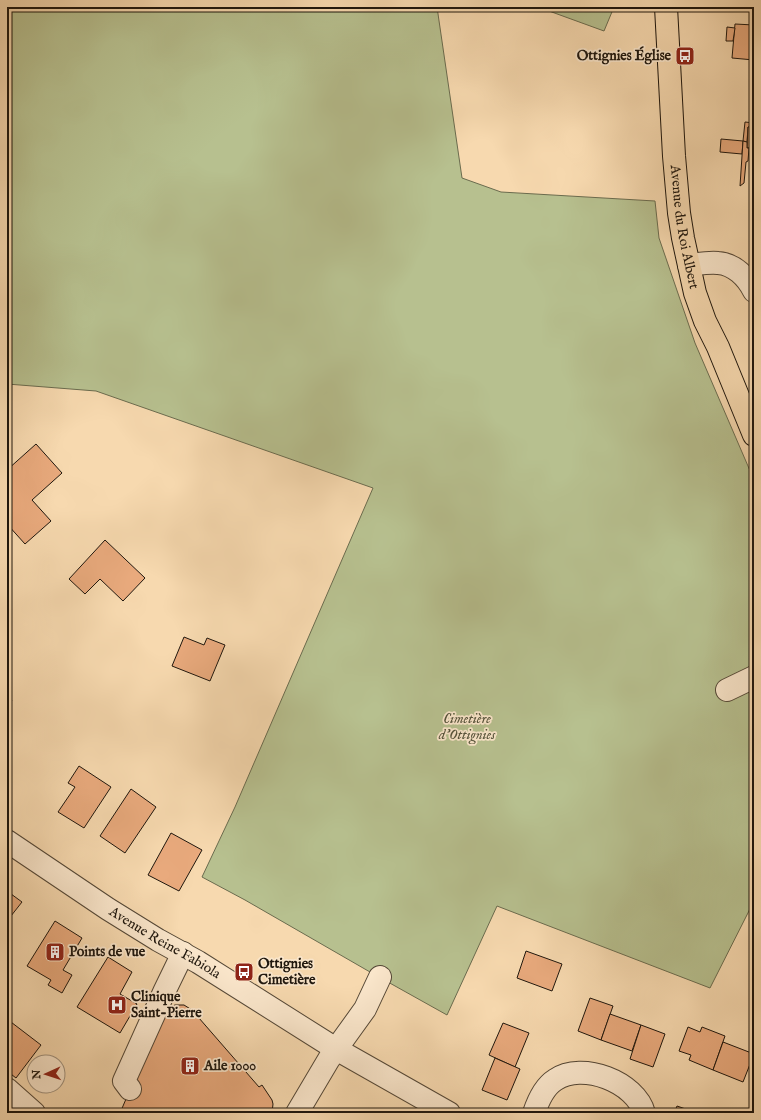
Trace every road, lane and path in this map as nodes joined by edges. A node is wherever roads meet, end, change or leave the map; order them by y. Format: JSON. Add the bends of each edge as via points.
{"nodes":[{"id":1,"x":666,"y":7,"type":"edge"},
{"id":2,"x":689,"y":265,"type":"junction"},
{"id":3,"x":754,"y":291,"type":"edge"},
{"id":4,"x":754,"y":435,"type":"edge"},
{"id":5,"x":754,"y":678,"type":"edge"},
{"id":6,"x":727,"y":690,"type":"dead end"},
{"id":7,"x":7,"y":842,"type":"edge"},
{"id":8,"x":183,"y":953,"type":"junction"},
{"id":9,"x":380,"y":977,"type":"dead end"},
{"id":10,"x":336,"y":1049,"type":"junction"},
{"id":11,"x":7,"y":1089,"type":"edge"},
{"id":12,"x":130,"y":1089,"type":"dead end"},
{"id":13,"x":34,"y":1113,"type":"edge"},
{"id":14,"x":297,"y":1113,"type":"edge"},
{"id":15,"x":449,"y":1113,"type":"edge"},
{"id":16,"x":534,"y":1113,"type":"edge"},
{"id":17,"x":644,"y":1113,"type":"edge"}],
"edges":[{"from":1,"to":2,"type":"main road","name":"Avenue du Roi Albert","via":[[678,213]]},
{"from":2,"to":3,"type":"street","via":[[719,263],[731,267],[742,273]]},
{"from":2,"to":4,"type":"main road","name":"Avenue du Roi Albert","via":[[705,321]]},
{"from":5,"to":6,"type":"street"},
{"from":7,"to":8,"type":"street","name":"Avenue Reine Fabiola","via":[[108,909]]},
{"from":8,"to":10,"type":"street","name":"Avenue Reine Fabiola"},
{"from":8,"to":12,"type":"street","via":[[124,1081]]},
{"from":9,"to":10,"type":"street","via":[[365,1009]]},
{"from":10,"to":14,"type":"street"},
{"from":10,"to":15,"type":"street","name":"Avenue Reine Fabiola"},
{"from":11,"to":13,"type":"street"},
{"from":16,"to":17,"type":"street","via":[[543,1092],[554,1080],[576,1072],[590,1072],[624,1085],[635,1096]]}]}
